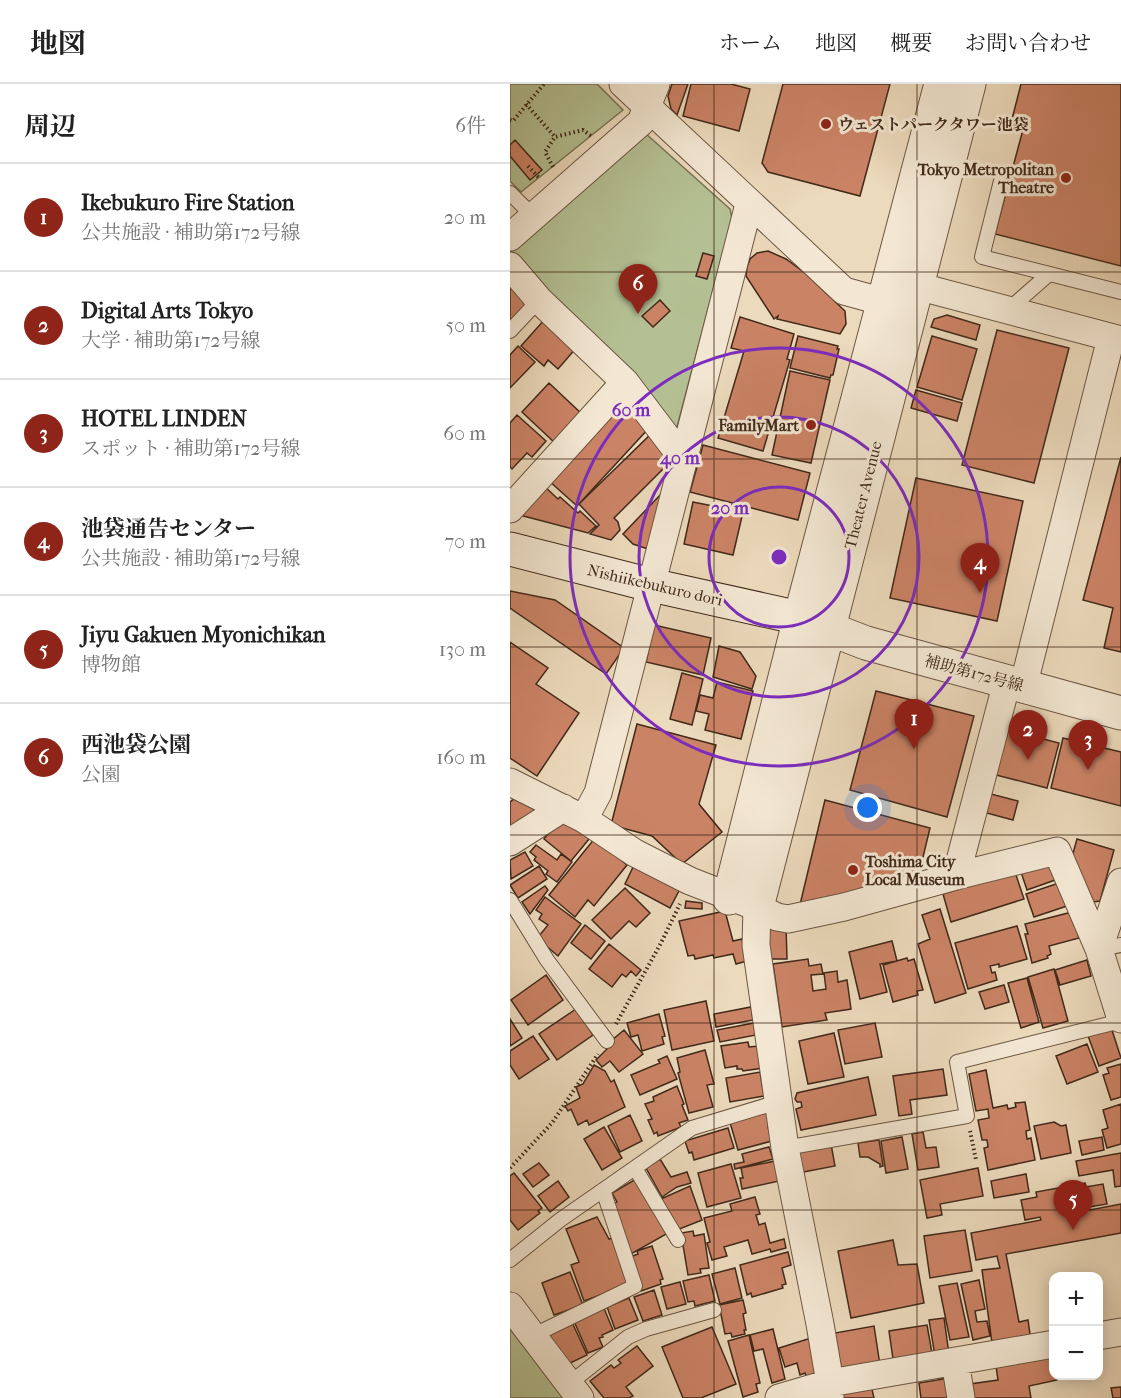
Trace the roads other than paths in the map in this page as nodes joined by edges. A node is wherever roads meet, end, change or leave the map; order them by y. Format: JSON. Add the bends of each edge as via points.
{"nodes":[{"id":1,"x":623,"y":84,"type":"edge"},
{"id":2,"x":941,"y":84,"type":"edge"},
{"id":3,"x":969,"y":84,"type":"edge"},
{"id":4,"x":652,"y":96,"type":"edge"},
{"id":5,"x":1003,"y":173,"type":"dead end"},
{"id":6,"x":510,"y":193,"type":"edge"},
{"id":7,"x":749,"y":204,"type":"junction"},
{"id":8,"x":533,"y":216,"type":"junction"},
{"id":9,"x":510,"y":237,"type":"edge"},
{"id":10,"x":510,"y":266,"type":"edge"},
{"id":11,"x":1049,"y":274,"type":"junction"},
{"id":12,"x":917,"y":286,"type":"junction"},
{"id":13,"x":1121,"y":292,"type":"edge"},
{"id":14,"x":539,"y":300,"type":"junction"},
{"id":15,"x":884,"y":302,"type":"junction"},
{"id":16,"x":1008,"y":310,"type":"junction"},
{"id":17,"x":510,"y":331,"type":"edge"},
{"id":18,"x":1116,"y":339,"type":"edge"},
{"id":19,"x":625,"y":382,"type":"junction"},
{"id":20,"x":684,"y":460,"type":"junction"},
{"id":21,"x":516,"y":497,"type":"edge"},
{"id":22,"x":510,"y":549,"type":"edge"},
{"id":23,"x":651,"y":585,"type":"junction"},
{"id":24,"x":814,"y":623,"type":"junction"},
{"id":25,"x":1015,"y":685,"type":"junction"},
{"id":26,"x":1121,"y":713,"type":"edge"},
{"id":27,"x":510,"y":782,"type":"edge"},
{"id":28,"x":574,"y":813,"type":"junction"},
{"id":29,"x":510,"y":842,"type":"edge"},
{"id":30,"x":956,"y":876,"type":"junction"},
{"id":31,"x":1121,"y":882,"type":"edge"},
{"id":32,"x":510,"y":900,"type":"edge"},
{"id":33,"x":743,"y":902,"type":"junction"},
{"id":34,"x":1110,"y":947,"type":"edge"},
{"id":35,"x":1121,"y":1020,"type":"edge"},
{"id":36,"x":606,"y":1041,"type":"dead end"},
{"id":37,"x":778,"y":1102,"type":"junction"},
{"id":38,"x":785,"y":1148,"type":"junction"},
{"id":39,"x":635,"y":1168,"type":"junction"},
{"id":40,"x":603,"y":1190,"type":"junction"},
{"id":41,"x":678,"y":1240,"type":"dead end"},
{"id":42,"x":510,"y":1260,"type":"edge"},
{"id":43,"x":510,"y":1306,"type":"edge"},
{"id":44,"x":714,"y":1310,"type":"dead end"},
{"id":45,"x":1121,"y":1332,"type":"edge"},
{"id":46,"x":534,"y":1335,"type":"junction"},
{"id":47,"x":1103,"y":1335,"type":"edge"},
{"id":48,"x":1049,"y":1345,"type":"edge"},
{"id":49,"x":955,"y":1361,"type":"junction"},
{"id":50,"x":574,"y":1391,"type":"edge"},
{"id":51,"x":830,"y":1391,"type":"edge"},
{"id":52,"x":779,"y":1398,"type":"edge"},
{"id":53,"x":961,"y":1398,"type":"edge"}],
"edges":[{"from":1,"to":4,"type":"street"},
{"from":2,"to":15,"type":"street","name":"Theater Avenue"},
{"from":3,"to":12,"type":"street","name":"Theater Avenue"},
{"from":4,"to":7,"type":"street"},
{"from":4,"to":8,"type":"street","via":[[641,122]]},
{"from":5,"to":11,"type":"lane","via":[[982,257]]},
{"from":6,"to":8,"type":"lane"},
{"from":7,"to":15,"type":"street","via":[[844,291]]},
{"from":7,"to":20,"type":"street"},
{"from":8,"to":9,"type":"street"},
{"from":10,"to":14,"type":"street"},
{"from":11,"to":13,"type":"lane"},
{"from":11,"to":16,"type":"lane"},
{"from":12,"to":15,"type":"street"},
{"from":12,"to":16,"type":"street"},
{"from":12,"to":24,"type":"street","name":"Theater Avenue"},
{"from":14,"to":17,"type":"lane"},
{"from":14,"to":19,"type":"street"},
{"from":15,"to":24,"type":"street","name":"Theater Avenue"},
{"from":16,"to":18,"type":"street"},
{"from":18,"to":25,"type":"street"},
{"from":19,"to":20,"type":"street"},
{"from":19,"to":21,"type":"street"},
{"from":20,"to":23,"type":"street"},
{"from":22,"to":23,"type":"street","name":"Nishiikebukuro dori"},
{"from":23,"to":24,"type":"street","name":"Nishiikebukuro dori"},
{"from":23,"to":28,"type":"street","via":[[598,793]]},
{"from":24,"to":25,"type":"street","name":"補助第172号線","via":[[866,643]]},
{"from":24,"to":33,"type":"street","name":"Theater Avenue"},
{"from":25,"to":26,"type":"street","name":"補助第172号線"},
{"from":25,"to":30,"type":"street"},
{"from":27,"to":28,"type":"street"},
{"from":28,"to":29,"type":"street"},
{"from":28,"to":33,"type":"street","via":[[690,881]]},
{"from":30,"to":33,"type":"street","via":[[788,919]]},
{"from":30,"to":34,"type":"street","via":[[1057,851]]},
{"from":31,"to":34,"type":"street"},
{"from":32,"to":36,"type":"lane","via":[[547,960]]},
{"from":33,"to":37,"type":"street","via":[[756,945]]},
{"from":34,"to":35,"type":"street"},
{"from":35,"to":38,"type":"lane","via":[[957,1062],[967,1116]]},
{"from":37,"to":38,"type":"street"},
{"from":37,"to":39,"type":"lane","via":[[692,1128]]},
{"from":38,"to":51,"type":"street"},
{"from":39,"to":40,"type":"lane"},
{"from":39,"to":41,"type":"lane"},
{"from":40,"to":42,"type":"lane"},
{"from":40,"to":46,"type":"lane","via":[[636,1286]]},
{"from":43,"to":46,"type":"street"},
{"from":44,"to":50,"type":"lane","via":[[628,1337]]},
{"from":45,"to":47,"type":"street"},
{"from":46,"to":50,"type":"street"},
{"from":48,"to":49,"type":"street"},
{"from":49,"to":51,"type":"street"},
{"from":49,"to":53,"type":"street"},
{"from":51,"to":52,"type":"street"}]}
